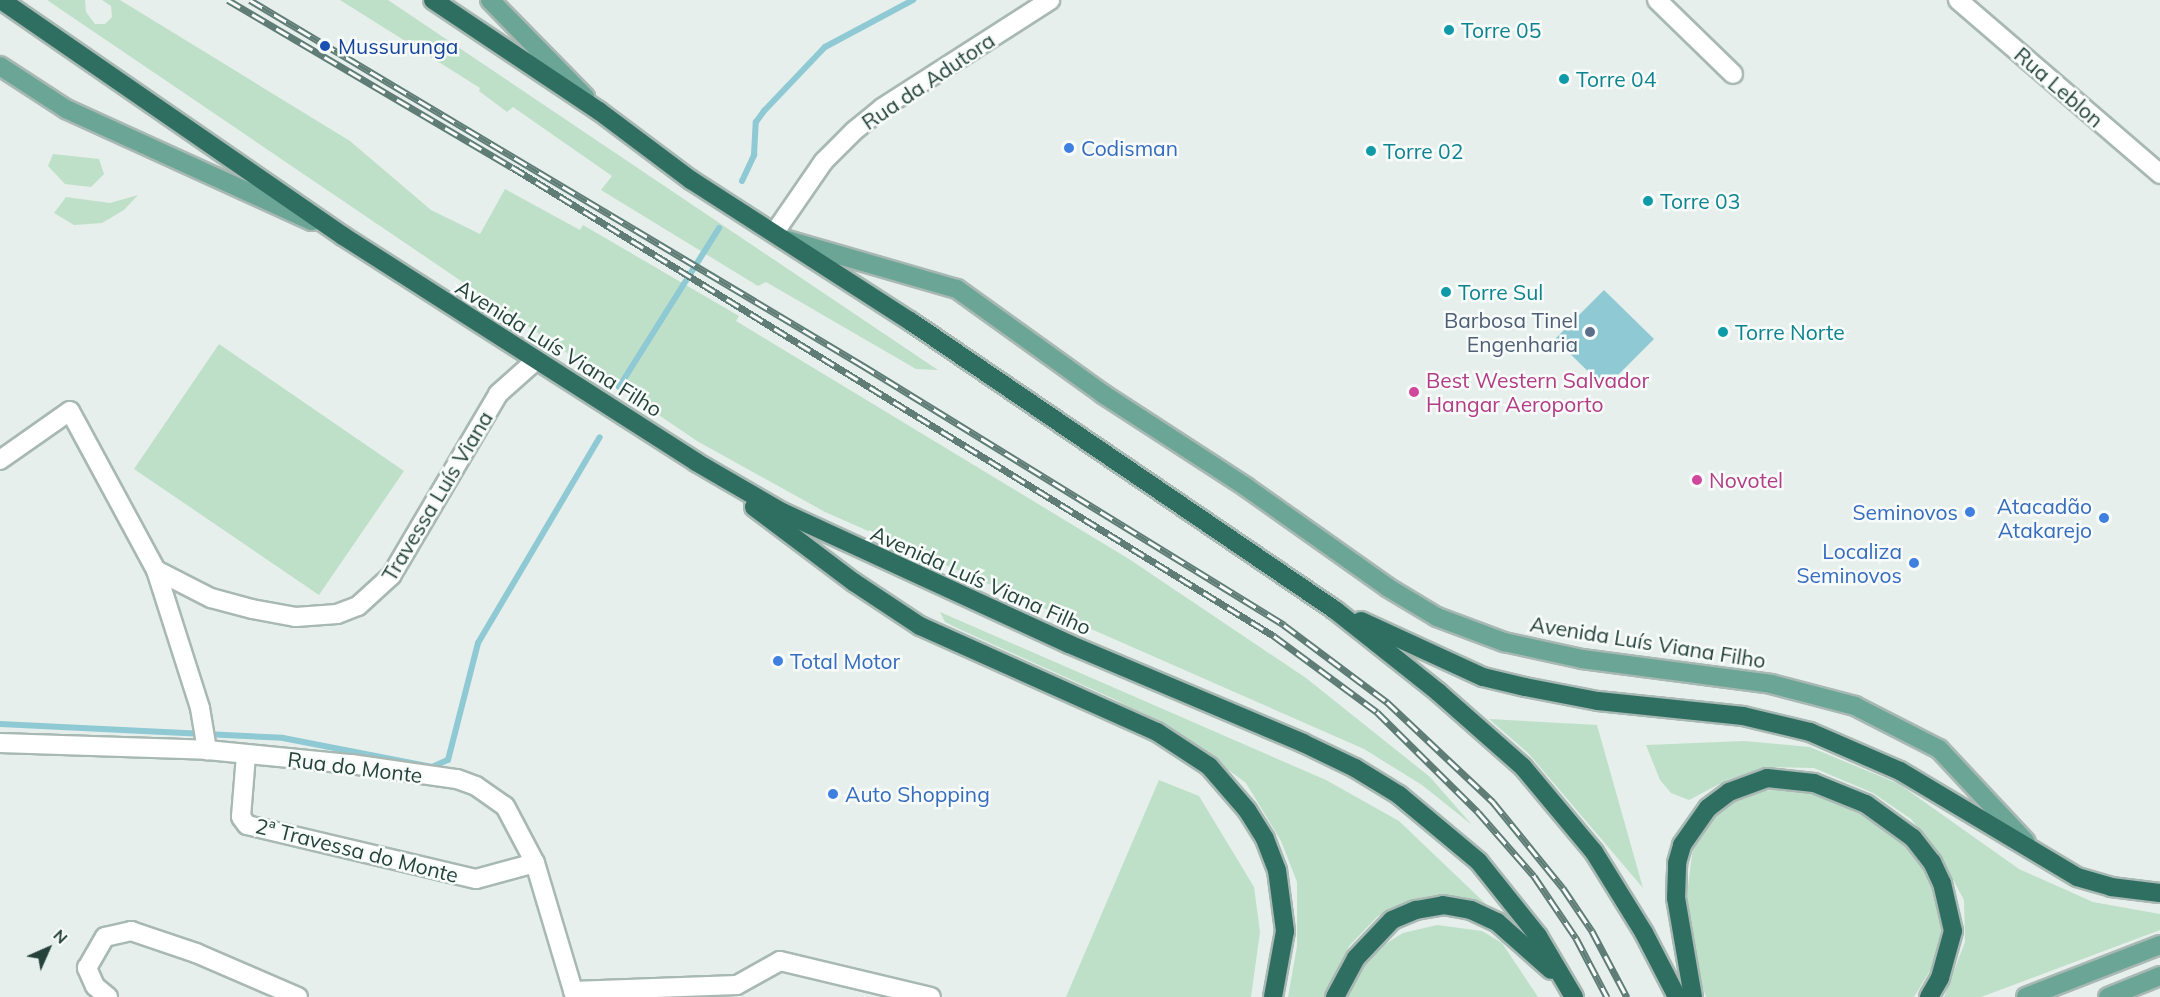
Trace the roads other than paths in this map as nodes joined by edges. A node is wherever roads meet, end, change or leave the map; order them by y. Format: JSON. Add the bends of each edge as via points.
{"nodes":[{"id":1,"x":1,"y":0,"type":"edge"},
{"id":2,"x":433,"y":0,"type":"edge"},
{"id":3,"x":490,"y":0,"type":"edge"},
{"id":4,"x":1050,"y":0,"type":"edge"},
{"id":5,"x":1657,"y":0,"type":"edge"},
{"id":6,"x":1958,"y":0,"type":"edge"},
{"id":7,"x":0,"y":66,"type":"edge"},
{"id":8,"x":1733,"y":74,"type":"dead end"},
{"id":9,"x":599,"y":111,"type":"junction"},
{"id":10,"x":2160,"y":174,"type":"edge"},
{"id":11,"x":343,"y":236,"type":"junction"},
{"id":12,"x":781,"y":236,"type":"junction"},
{"id":13,"x":535,"y":361,"type":"junction"},
{"id":14,"x":0,"y":460,"type":"edge"},
{"id":15,"x":696,"y":462,"type":"junction"},
{"id":16,"x":156,"y":570,"type":"junction"},
{"id":17,"x":1335,"y":610,"type":"junction"},
{"id":18,"x":0,"y":743,"type":"edge"},
{"id":19,"x":206,"y":743,"type":"junction"},
{"id":20,"x":246,"y":755,"type":"junction"},
{"id":21,"x":535,"y":863,"type":"junction"},
{"id":22,"x":2050,"y":863,"type":"junction"},
{"id":23,"x":2160,"y":893,"type":"edge"},
{"id":24,"x":2160,"y":945,"type":"edge"},
{"id":25,"x":2160,"y":976,"type":"edge"},
{"id":26,"x":1571,"y":992,"type":"edge"},
{"id":27,"x":574,"y":994,"type":"edge"},
{"id":28,"x":108,"y":997,"type":"edge"},
{"id":29,"x":298,"y":997,"type":"edge"},
{"id":30,"x":931,"y":997,"type":"edge"},
{"id":31,"x":1273,"y":997,"type":"edge"},
{"id":32,"x":1335,"y":997,"type":"edge"},
{"id":33,"x":1677,"y":997,"type":"edge"},
{"id":34,"x":1693,"y":997,"type":"edge"},
{"id":35,"x":1929,"y":997,"type":"edge"},
{"id":36,"x":2026,"y":997,"type":"edge"},
{"id":37,"x":2108,"y":997,"type":"edge"}],
"edges":[{"from":1,"to":11,"type":"highway","name":"Avenida Luís Viana Filho"},
{"from":2,"to":9,"type":"highway","name":"Avenida Luís Viana Filho"},
{"from":3,"to":9,"type":"main road","name":"Avenida Luís Viana Filho"},
{"from":4,"to":12,"type":"street","name":"Rua da Adutora","via":[[854,130],[824,161]]},
{"from":5,"to":8,"type":"street"},
{"from":6,"to":10,"type":"street","name":"Rua Leblon"},
{"from":7,"to":11,"type":"main road","name":"Avenida Luís Viana Filho","via":[[66,109]]},
{"from":9,"to":12,"type":"highway","name":"Avenida Luís Viana Filho","via":[[691,180]]},
{"from":11,"to":13,"type":"highway","name":"Avenida Luís Viana Filho"},
{"from":12,"to":17,"type":"highway","name":"Avenida Luís Viana Filho"},
{"from":12,"to":22,"type":"main road","name":"Avenida Luís Viana Filho","via":[[957,289],[1387,588],[1458,626],[1504,642],[1582,658],[1771,684],[1824,696],[1921,737],[1950,759],[2000,817]]},
{"from":13,"to":15,"type":"highway","name":"Avenida Luís Viana Filho"},
{"from":13,"to":16,"type":"street","name":"Travessa Luís Viana","via":[[498,394],[391,576],[358,606],[337,614],[296,617],[211,598]]},
{"from":14,"to":16,"type":"street","via":[[70,411]]},
{"from":15,"to":26,"type":"highway","name":"Avenida Luís Viana Filho","via":[[829,536],[1355,768],[1424,814],[1479,862],[1512,900]]},
{"from":15,"to":31,"type":"highway","via":[[855,583],[920,626],[1157,732],[1209,766],[1266,839],[1277,870],[1286,931]]},
{"from":16,"to":19,"type":"street","via":[[201,714]]},
{"from":17,"to":22,"type":"highway","via":[[1484,677],[1599,701],[1743,716],[1810,732],[1900,771]]},
{"from":17,"to":33,"type":"highway","name":"Avenida Luís Viana Filho","via":[[1478,725],[1559,807],[1623,895]]},
{"from":18,"to":19,"type":"street","name":"Rua do Monte"},
{"from":19,"to":20,"type":"street","name":"Rua do Monte"},
{"from":20,"to":21,"type":"street","name":"Rua do Monte","via":[[351,764],[467,782],[505,806]]},
{"from":20,"to":21,"type":"street","name":"2ª Travessa do Monte","via":[[241,817],[247,825],[476,879]]},
{"from":21,"to":27,"type":"street","name":"Rua do Monte"},
{"from":22,"to":23,"type":"highway","via":[[2111,887]]},
{"from":24,"to":36,"type":"main road"},
{"from":25,"to":37,"type":"main road"},
{"from":26,"to":32,"type":"highway","via":[[1497,922],[1471,910],[1443,905],[1392,920],[1356,958]]},
{"from":27,"to":30,"type":"street","name":"Rua do Monte","via":[[737,985],[780,961]]},
{"from":28,"to":29,"type":"street","via":[[95,986],[87,968],[98,946],[116,932],[131,931],[196,953]]},
{"from":34,"to":35,"type":"highway","via":[[1676,898],[1682,845],[1708,808],[1729,792],[1767,778],[1814,783],[1866,804],[1913,838],[1932,862],[1942,883],[1953,931],[1948,956]]}]}
